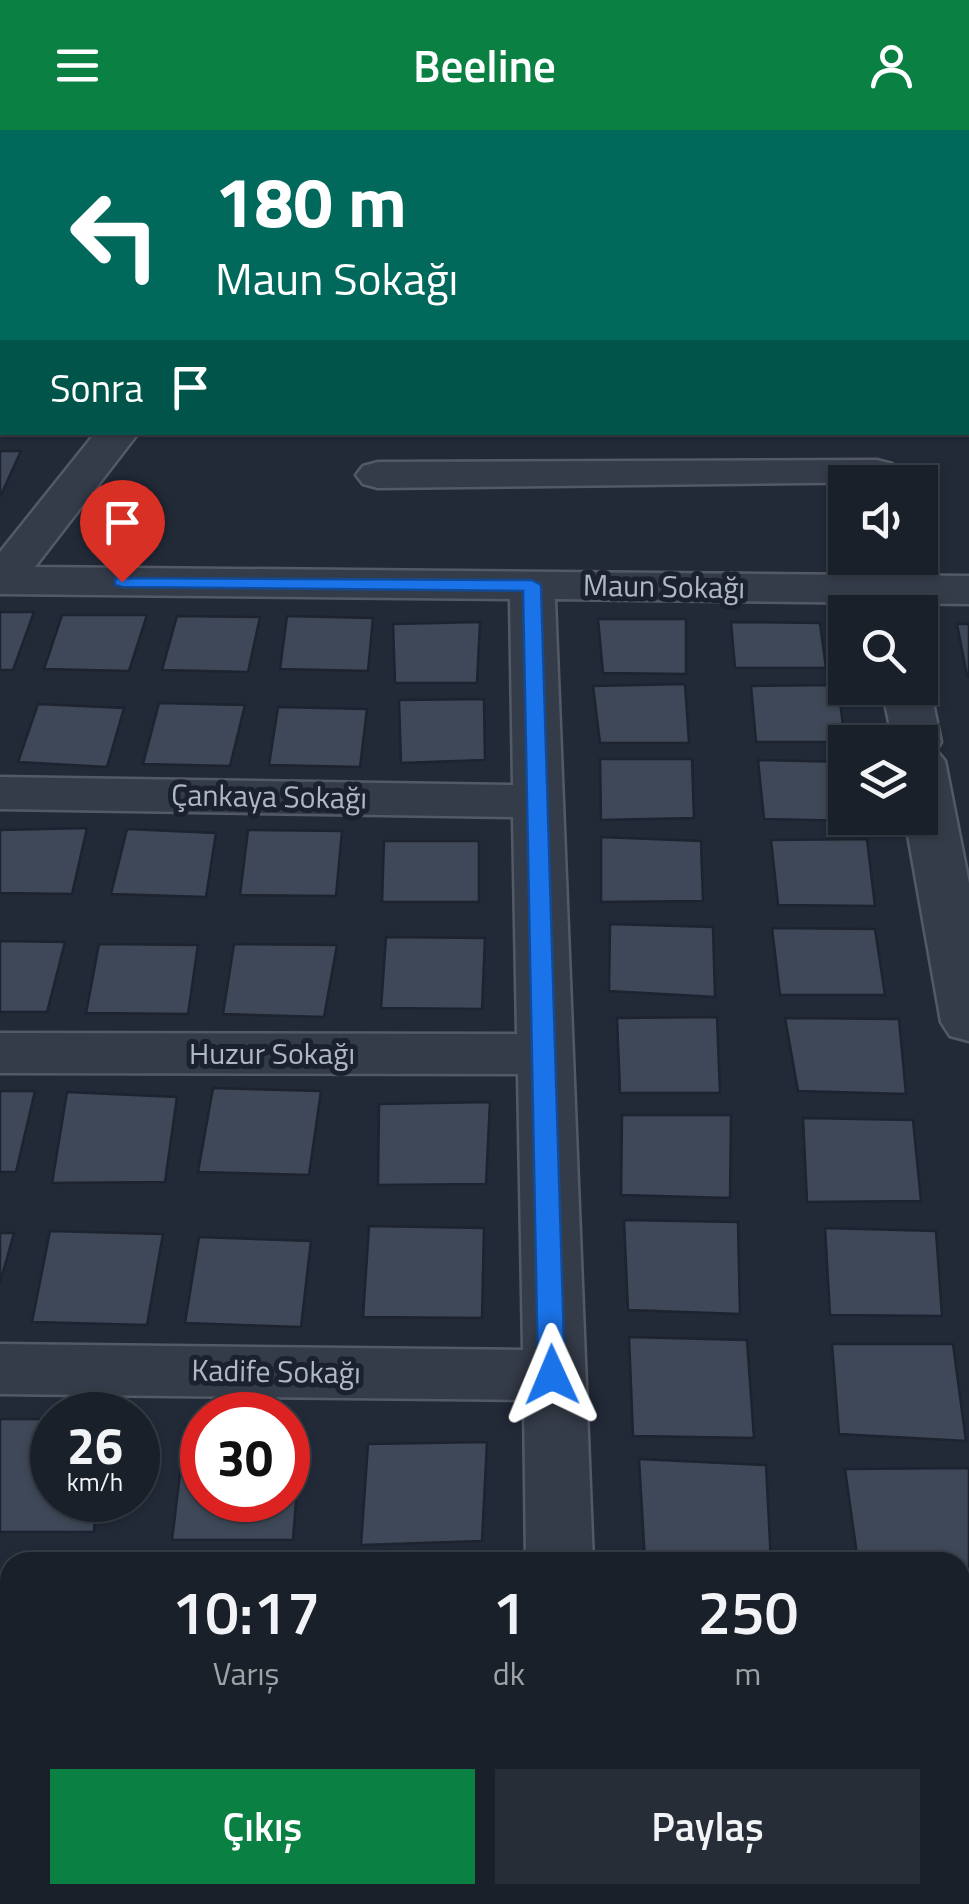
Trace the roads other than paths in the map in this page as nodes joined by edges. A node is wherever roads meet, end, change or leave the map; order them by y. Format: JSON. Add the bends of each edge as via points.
{"nodes":[{"id":1,"x":116,"y":435,"type":"edge"},
{"id":2,"x":877,"y":463,"type":"edge"},
{"id":3,"x":378,"y":476,"type":"dead end"},
{"id":4,"x":1,"y":580,"type":"edge"},
{"id":5,"x":532,"y":585,"type":"junction"},
{"id":6,"x":888,"y":586,"type":"edge"},
{"id":7,"x":969,"y":590,"type":"edge"},
{"id":8,"x":0,"y":793,"type":"edge"},
{"id":9,"x":537,"y":800,"type":"junction"},
{"id":10,"x":934,"y":835,"type":"edge"},
{"id":11,"x":969,"y":1022,"type":"edge"},
{"id":12,"x":0,"y":1053,"type":"edge"},
{"id":13,"x":544,"y":1054,"type":"junction"},
{"id":14,"x":0,"y":1369,"type":"edge"},
{"id":15,"x":552,"y":1375,"type":"junction"},
{"id":16,"x":560,"y":1552,"type":"edge"}],
"edges":[{"from":1,"to":4,"type":"street"},
{"from":2,"to":3,"type":"street"},
{"from":4,"to":5,"type":"street","name":"Maun Sokağı"},
{"from":5,"to":6,"type":"street","name":"Maun Sokağı"},
{"from":5,"to":9,"type":"street"},
{"from":6,"to":7,"type":"street","name":"Maun Sokağı"},
{"from":8,"to":9,"type":"street","name":"Çankaya Sokağı"},
{"from":9,"to":13,"type":"street"},
{"from":10,"to":11,"type":"street"},
{"from":12,"to":13,"type":"street","name":"Huzur Sokağı"},
{"from":13,"to":15,"type":"street"},
{"from":14,"to":15,"type":"street","name":"Kadife Sokağı"},
{"from":15,"to":16,"type":"street"}]}
